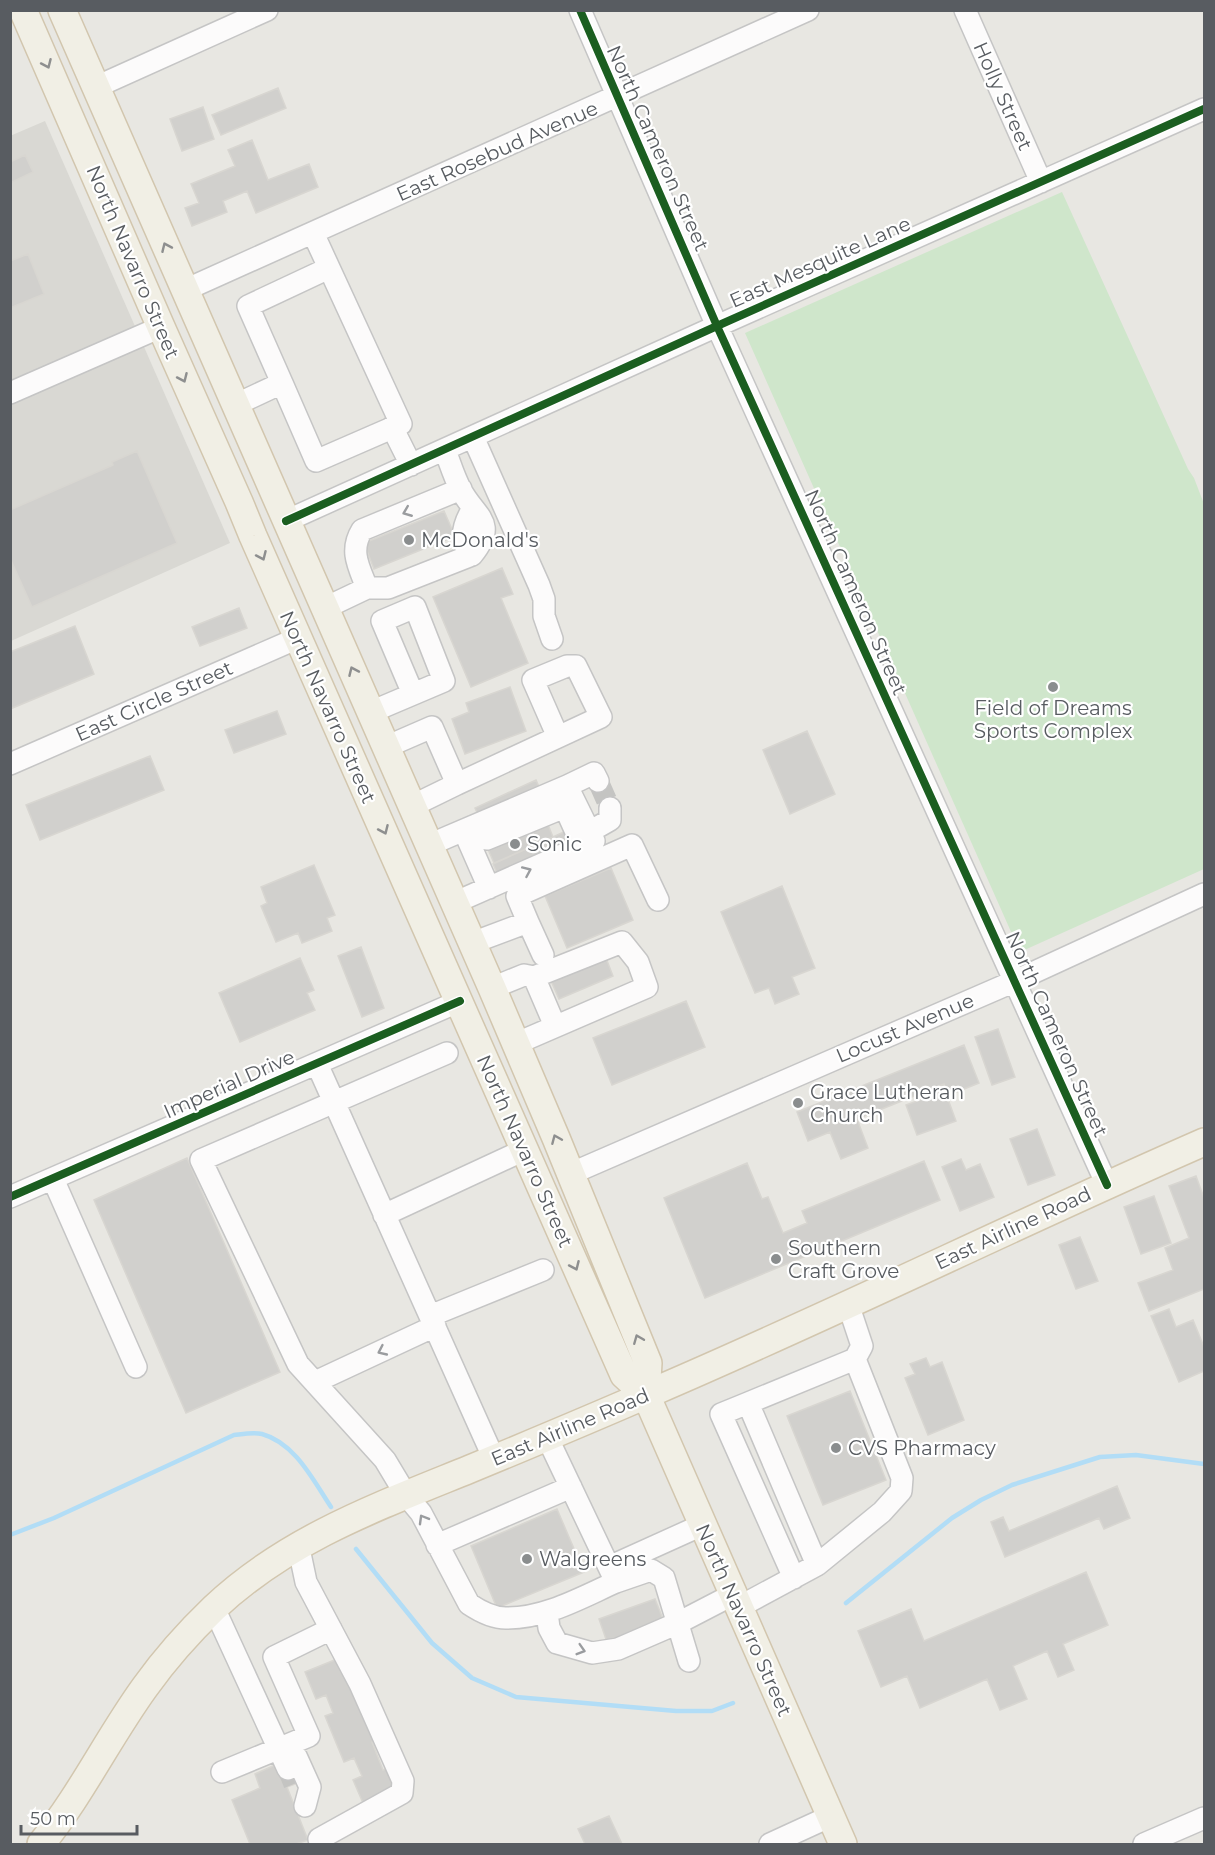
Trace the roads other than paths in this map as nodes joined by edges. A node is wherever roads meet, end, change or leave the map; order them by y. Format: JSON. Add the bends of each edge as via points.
{"nodes":[{"id":1,"x":23,"y":10,"type":"edge"},
{"id":2,"x":62,"y":10,"type":"edge"},
{"id":3,"x":267,"y":10,"type":"edge"},
{"id":4,"x":579,"y":10,"type":"edge"},
{"id":5,"x":808,"y":10,"type":"edge"},
{"id":6,"x":965,"y":10,"type":"edge"},
{"id":7,"x":96,"y":87,"type":"junction"},
{"id":8,"x":617,"y":97,"type":"junction"},
{"id":9,"x":1204,"y":109,"type":"edge"},
{"id":10,"x":81,"y":143,"type":"junction"},
{"id":11,"x":1041,"y":182,"type":"junction"},
{"id":12,"x":313,"y":233,"type":"junction"},
{"id":13,"x":329,"y":268,"type":"junction"},
{"id":14,"x":184,"y":290,"type":"junction"},
{"id":15,"x":717,"y":326,"type":"junction"},
{"id":16,"x":161,"y":327,"type":"junction"},
{"id":17,"x":282,"y":383,"type":"junction"},
{"id":18,"x":10,"y":393,"type":"edge"},
{"id":19,"x":235,"y":405,"type":"junction"},
{"id":20,"x":392,"y":427,"type":"junction"},
{"id":21,"x":473,"y":437,"type":"junction"},
{"id":22,"x":445,"y":450,"type":"junction"},
{"id":23,"x":411,"y":465,"type":"junction"},
{"id":24,"x":461,"y":489,"type":"junction"},
{"id":25,"x":286,"y":521,"type":"junction"},
{"id":26,"x":367,"y":588,"type":"junction"},
{"id":27,"x":325,"y":608,"type":"junction"},
{"id":28,"x":298,"y":638,"type":"junction"},
{"id":29,"x":552,"y":639,"type":"dead end"},
{"id":30,"x":413,"y":694,"type":"dead end"},
{"id":31,"x":371,"y":712,"type":"junction"},
{"id":32,"x":558,"y":737,"type":"dead end"},
{"id":33,"x":386,"y":747,"type":"junction"},
{"id":34,"x":10,"y":764,"type":"edge"},
{"id":35,"x":598,"y":781,"type":"dead end"},
{"id":36,"x":457,"y":784,"type":"junction"},
{"id":37,"x":567,"y":786,"type":"junction"},
{"id":38,"x":412,"y":806,"type":"junction"},
{"id":39,"x":610,"y":808,"type":"dead end"},
{"id":40,"x":466,"y":830,"type":"junction"},
{"id":41,"x":586,"y":839,"type":"junction"},
{"id":42,"x":429,"y":846,"type":"junction"},
{"id":43,"x":489,"y":888,"type":"junction"},
{"id":44,"x":1204,"y":894,"type":"edge"},
{"id":45,"x":658,"y":900,"type":"dead end"},
{"id":46,"x":454,"y":903,"type":"junction"},
{"id":47,"x":528,"y":922,"type":"junction"},
{"id":48,"x":472,"y":943,"type":"junction"},
{"id":49,"x":543,"y":955,"type":"dead end"},
{"id":50,"x":534,"y":977,"type":"junction"},
{"id":51,"x":1015,"y":981,"type":"junction"},
{"id":52,"x":492,"y":988,"type":"junction"},
{"id":53,"x":460,"y":1001,"type":"junction"},
{"id":54,"x":555,"y":1026,"type":"junction"},
{"id":55,"x":515,"y":1044,"type":"junction"},
{"id":56,"x":447,"y":1053,"type":"dead end"},
{"id":57,"x":316,"y":1064,"type":"junction"},
{"id":58,"x":334,"y":1102,"type":"junction"},
{"id":59,"x":1204,"y":1142,"type":"edge"},
{"id":60,"x":524,"y":1150,"type":"junction"},
{"id":61,"x":570,"y":1174,"type":"junction"},
{"id":62,"x":53,"y":1179,"type":"junction"},
{"id":63,"x":1107,"y":1185,"type":"junction"},
{"id":64,"x":10,"y":1197,"type":"edge"},
{"id":65,"x":384,"y":1215,"type":"junction"},
{"id":66,"x":543,"y":1270,"type":"dead end"},
{"id":67,"x":848,"y":1304,"type":"junction"},
{"id":68,"x":432,"y":1321,"type":"junction"},
{"id":69,"x":855,"y":1359,"type":"junction"},
{"id":70,"x":136,"y":1367,"type":"dead end"},
{"id":71,"x":315,"y":1383,"type":"junction"},
{"id":72,"x":645,"y":1395,"type":"junction"},
{"id":73,"x":748,"y":1403,"type":"junction"},
{"id":74,"x":547,"y":1437,"type":"junction"},
{"id":75,"x":495,"y":1459,"type":"junction"},
{"id":76,"x":571,"y":1487,"type":"junction"},
{"id":77,"x":406,"y":1495,"type":"junction"},
{"id":78,"x":702,"y":1525,"type":"junction"},
{"id":79,"x":298,"y":1544,"type":"junction"},
{"id":80,"x":437,"y":1545,"type":"junction"},
{"id":81,"x":818,"y":1565,"type":"junction"},
{"id":82,"x":612,"y":1574,"type":"junction"},
{"id":83,"x":794,"y":1578,"type":"junction"},
{"id":84,"x":736,"y":1601,"type":"junction"},
{"id":85,"x":214,"y":1608,"type":"junction"},
{"id":86,"x":547,"y":1612,"type":"junction"},
{"id":87,"x":678,"y":1623,"type":"junction"},
{"id":88,"x":331,"y":1629,"type":"junction"},
{"id":89,"x":689,"y":1661,"type":"dead end"},
{"id":90,"x":279,"y":1749,"type":"junction"},
{"id":91,"x":222,"y":1772,"type":"dead end"},
{"id":92,"x":305,"y":1806,"type":"junction"},
{"id":93,"x":831,"y":1816,"type":"junction"},
{"id":94,"x":1204,"y":1818,"type":"edge"},
{"id":95,"x":314,"y":1842,"type":"edge"},
{"id":96,"x":41,"y":1845,"type":"edge"},
{"id":97,"x":770,"y":1845,"type":"edge"},
{"id":98,"x":843,"y":1845,"type":"edge"},
{"id":99,"x":1144,"y":1845,"type":"edge"}],
"edges":[{"from":1,"to":10,"type":"main road","name":"North Navarro Street","one_way":true},
{"from":2,"to":7,"type":"main road","name":"North Navarro Street"},
{"from":3,"to":7,"type":"street"},
{"from":4,"to":8,"type":"street","name":"North Cameron Street"},
{"from":5,"to":8,"type":"street","name":"East Rosebud Avenue"},
{"from":6,"to":11,"type":"street","name":"Holly Street"},
{"from":14,"to":7,"type":"main road","name":"North Navarro Street","one_way":true},
{"from":8,"to":12,"type":"street","name":"East Rosebud Avenue"},
{"from":8,"to":15,"type":"street","name":"North Cameron Street"},
{"from":9,"to":11,"type":"street","name":"East Mesquite Lane"},
{"from":10,"to":14,"type":"main road","via":[[104,162],[165,289]]},
{"from":10,"to":16,"type":"main road","name":"North Navarro Street"},
{"from":11,"to":15,"type":"street","name":"East Mesquite Lane"},
{"from":12,"to":13,"type":"street"},
{"from":12,"to":14,"type":"street","name":"East Rosebud Avenue"},
{"from":13,"to":17,"type":"street","via":[[248,306]]},
{"from":13,"to":20,"type":"street","via":[[401,424]]},
{"from":14,"to":19,"type":"main road","name":"North Navarro Street"},
{"from":15,"to":21,"type":"street","name":"East Mesquite Lane"},
{"from":15,"to":51,"type":"street","name":"North Cameron Street"},
{"from":16,"to":18,"type":"street"},
{"from":16,"to":27,"type":"main road","via":[[178,326],[184,334],[302,593]]},
{"from":16,"to":28,"type":"main road","name":"North Navarro Street","one_way":true},
{"from":17,"to":19,"type":"street"},
{"from":17,"to":20,"type":"street","via":[[316,460]]},
{"from":19,"to":25,"type":"main road","name":"North Navarro Street"},
{"from":20,"to":23,"type":"street"},
{"from":21,"to":22,"type":"street","name":"East Mesquite Lane"},
{"from":21,"to":29,"type":"street","via":[[544,598],[544,616]]},
{"from":22,"to":23,"type":"street","name":"East Mesquite Lane"},
{"from":22,"to":24,"type":"street"},
{"from":23,"to":25,"type":"street","name":"East Mesquite Lane"},
{"from":24,"to":26,"type":"street","one_way":true,"via":[[362,530],[354,551]]},
{"from":24,"to":26,"type":"street","via":[[473,508],[463,533],[466,549],[472,555],[388,588]]},
{"from":25,"to":27,"type":"main road","name":"North Navarro Street"},
{"from":26,"to":27,"type":"street"},
{"from":31,"to":27,"type":"main road","name":"North Navarro Street","one_way":true},
{"from":28,"to":34,"type":"street","name":"East Circle Street"},
{"from":28,"to":53,"type":"main road","name":"North Navarro Street","one_way":true},
{"from":30,"to":31,"type":"street"},
{"from":31,"to":33,"type":"main road","name":"North Navarro Street"},
{"from":32,"to":36,"type":"street"},
{"from":33,"to":36,"type":"street","via":[[432,727]]},
{"from":33,"to":38,"type":"main road","name":"North Navarro Street"},
{"from":35,"to":37,"type":"street","via":[[594,773]]},
{"from":36,"to":38,"type":"street"},
{"from":37,"to":40,"type":"street"},
{"from":37,"to":41,"type":"street"},
{"from":38,"to":42,"type":"main road","name":"North Navarro Street"},
{"from":39,"to":41,"type":"street","via":[[610,820]]},
{"from":40,"to":41,"type":"street","via":[[487,839],[560,809],[567,812]]},
{"from":40,"to":42,"type":"street"},
{"from":40,"to":43,"type":"street"},
{"from":43,"to":41,"type":"street","one_way":true},
{"from":42,"to":46,"type":"main road","name":"North Navarro Street"},
{"from":43,"to":46,"type":"street"},
{"from":44,"to":51,"type":"street","name":"Locust Avenue"},
{"from":45,"to":47,"type":"street","via":[[632,845],[517,896]]},
{"from":46,"to":48,"type":"main road","name":"North Navarro Street"},
{"from":47,"to":48,"type":"street"},
{"from":47,"to":49,"type":"street"},
{"from":48,"to":52,"type":"main road","name":"North Navarro Street"},
{"from":50,"to":52,"type":"street","via":[[524,975]]},
{"from":50,"to":54,"type":"street"},
{"from":50,"to":54,"type":"street","via":[[621,942],[638,962],[647,987]]},
{"from":51,"to":61,"type":"street","name":"Locust Avenue"},
{"from":51,"to":63,"type":"street","name":"North Cameron Street"},
{"from":52,"to":55,"type":"main road","name":"North Navarro Street"},
{"from":53,"to":57,"type":"street","name":"Imperial Drive"},
{"from":53,"to":60,"type":"main road","name":"North Navarro Street"},
{"from":54,"to":55,"type":"street"},
{"from":61,"to":55,"type":"main road","name":"North Navarro Street","one_way":true},
{"from":56,"to":58,"type":"street"},
{"from":57,"to":58,"type":"street"},
{"from":57,"to":62,"type":"street","name":"Imperial Drive"},
{"from":58,"to":65,"type":"street"},
{"from":58,"to":71,"type":"street","via":[[201,1161],[298,1364]]},
{"from":59,"to":63,"type":"main road","name":"East Airline Road"},
{"from":60,"to":65,"type":"street"},
{"from":60,"to":72,"type":"main road","name":"North Navarro Street","one_way":true,"via":[[624,1375]]},
{"from":72,"to":61,"type":"main road","name":"North Navarro Street","one_way":true,"via":[[648,1363]]},
{"from":62,"to":64,"type":"street","name":"Imperial Drive"},
{"from":62,"to":70,"type":"street"},
{"from":63,"to":67,"type":"main road","name":"East Airline Road"},
{"from":65,"to":68,"type":"street"},
{"from":66,"to":68,"type":"street"},
{"from":67,"to":69,"type":"street","via":[[862,1346]]},
{"from":67,"to":72,"type":"main road","name":"East Airline Road"},
{"from":68,"to":71,"type":"street","one_way":true},
{"from":68,"to":75,"type":"street"},
{"from":69,"to":73,"type":"street"},
{"from":69,"to":81,"type":"street","via":[[902,1478],[901,1491],[882,1512]]},
{"from":71,"to":77,"type":"street","via":[[386,1460]]},
{"from":72,"to":74,"type":"main road","name":"East Airline Road"},
{"from":72,"to":78,"type":"main road","name":"North Navarro Street"},
{"from":73,"to":81,"type":"street"},
{"from":73,"to":83,"type":"street","via":[[721,1414]]},
{"from":74,"to":75,"type":"main road","name":"East Airline Road"},
{"from":74,"to":76,"type":"street"},
{"from":75,"to":77,"type":"main road","name":"East Airline Road"},
{"from":76,"to":80,"type":"street"},
{"from":76,"to":82,"type":"street"},
{"from":77,"to":79,"type":"main road","name":"East Airline Road"},
{"from":80,"to":77,"type":"street","one_way":true,"via":[[421,1513]]},
{"from":78,"to":82,"type":"street"},
{"from":78,"to":84,"type":"main road","name":"North Navarro Street"},
{"from":79,"to":85,"type":"main road","name":"East Airline Road"},
{"from":79,"to":88,"type":"street","via":[[306,1582]]},
{"from":80,"to":86,"type":"street","via":[[469,1604],[483,1613],[507,1619]]},
{"from":81,"to":83,"type":"street"},
{"from":82,"to":86,"type":"street"},
{"from":82,"to":87,"type":"street","via":[[651,1570],[664,1578]]},
{"from":83,"to":84,"type":"street"},
{"from":84,"to":87,"type":"street"},
{"from":84,"to":93,"type":"main road","name":"North Navarro Street"},
{"from":85,"to":90,"type":"street"},
{"from":85,"to":96,"type":"main road","name":"East Airline Road","via":[[145,1687]]},
{"from":86,"to":87,"type":"street","one_way":true,"via":[[549,1628],[557,1643],[591,1653],[618,1649]]},
{"from":87,"to":89,"type":"street"},
{"from":88,"to":90,"type":"street","via":[[274,1657],[309,1736]]},
{"from":88,"to":95,"type":"street","via":[[403,1781],[402,1793]]},
{"from":90,"to":91,"type":"street"},
{"from":90,"to":92,"type":"street"},
{"from":90,"to":92,"type":"street","via":[[296,1756],[310,1787]]},
{"from":92,"to":95,"type":"street"},
{"from":93,"to":97,"type":"street"},
{"from":93,"to":98,"type":"main road","name":"North Navarro Street"},
{"from":94,"to":99,"type":"street"}]}
